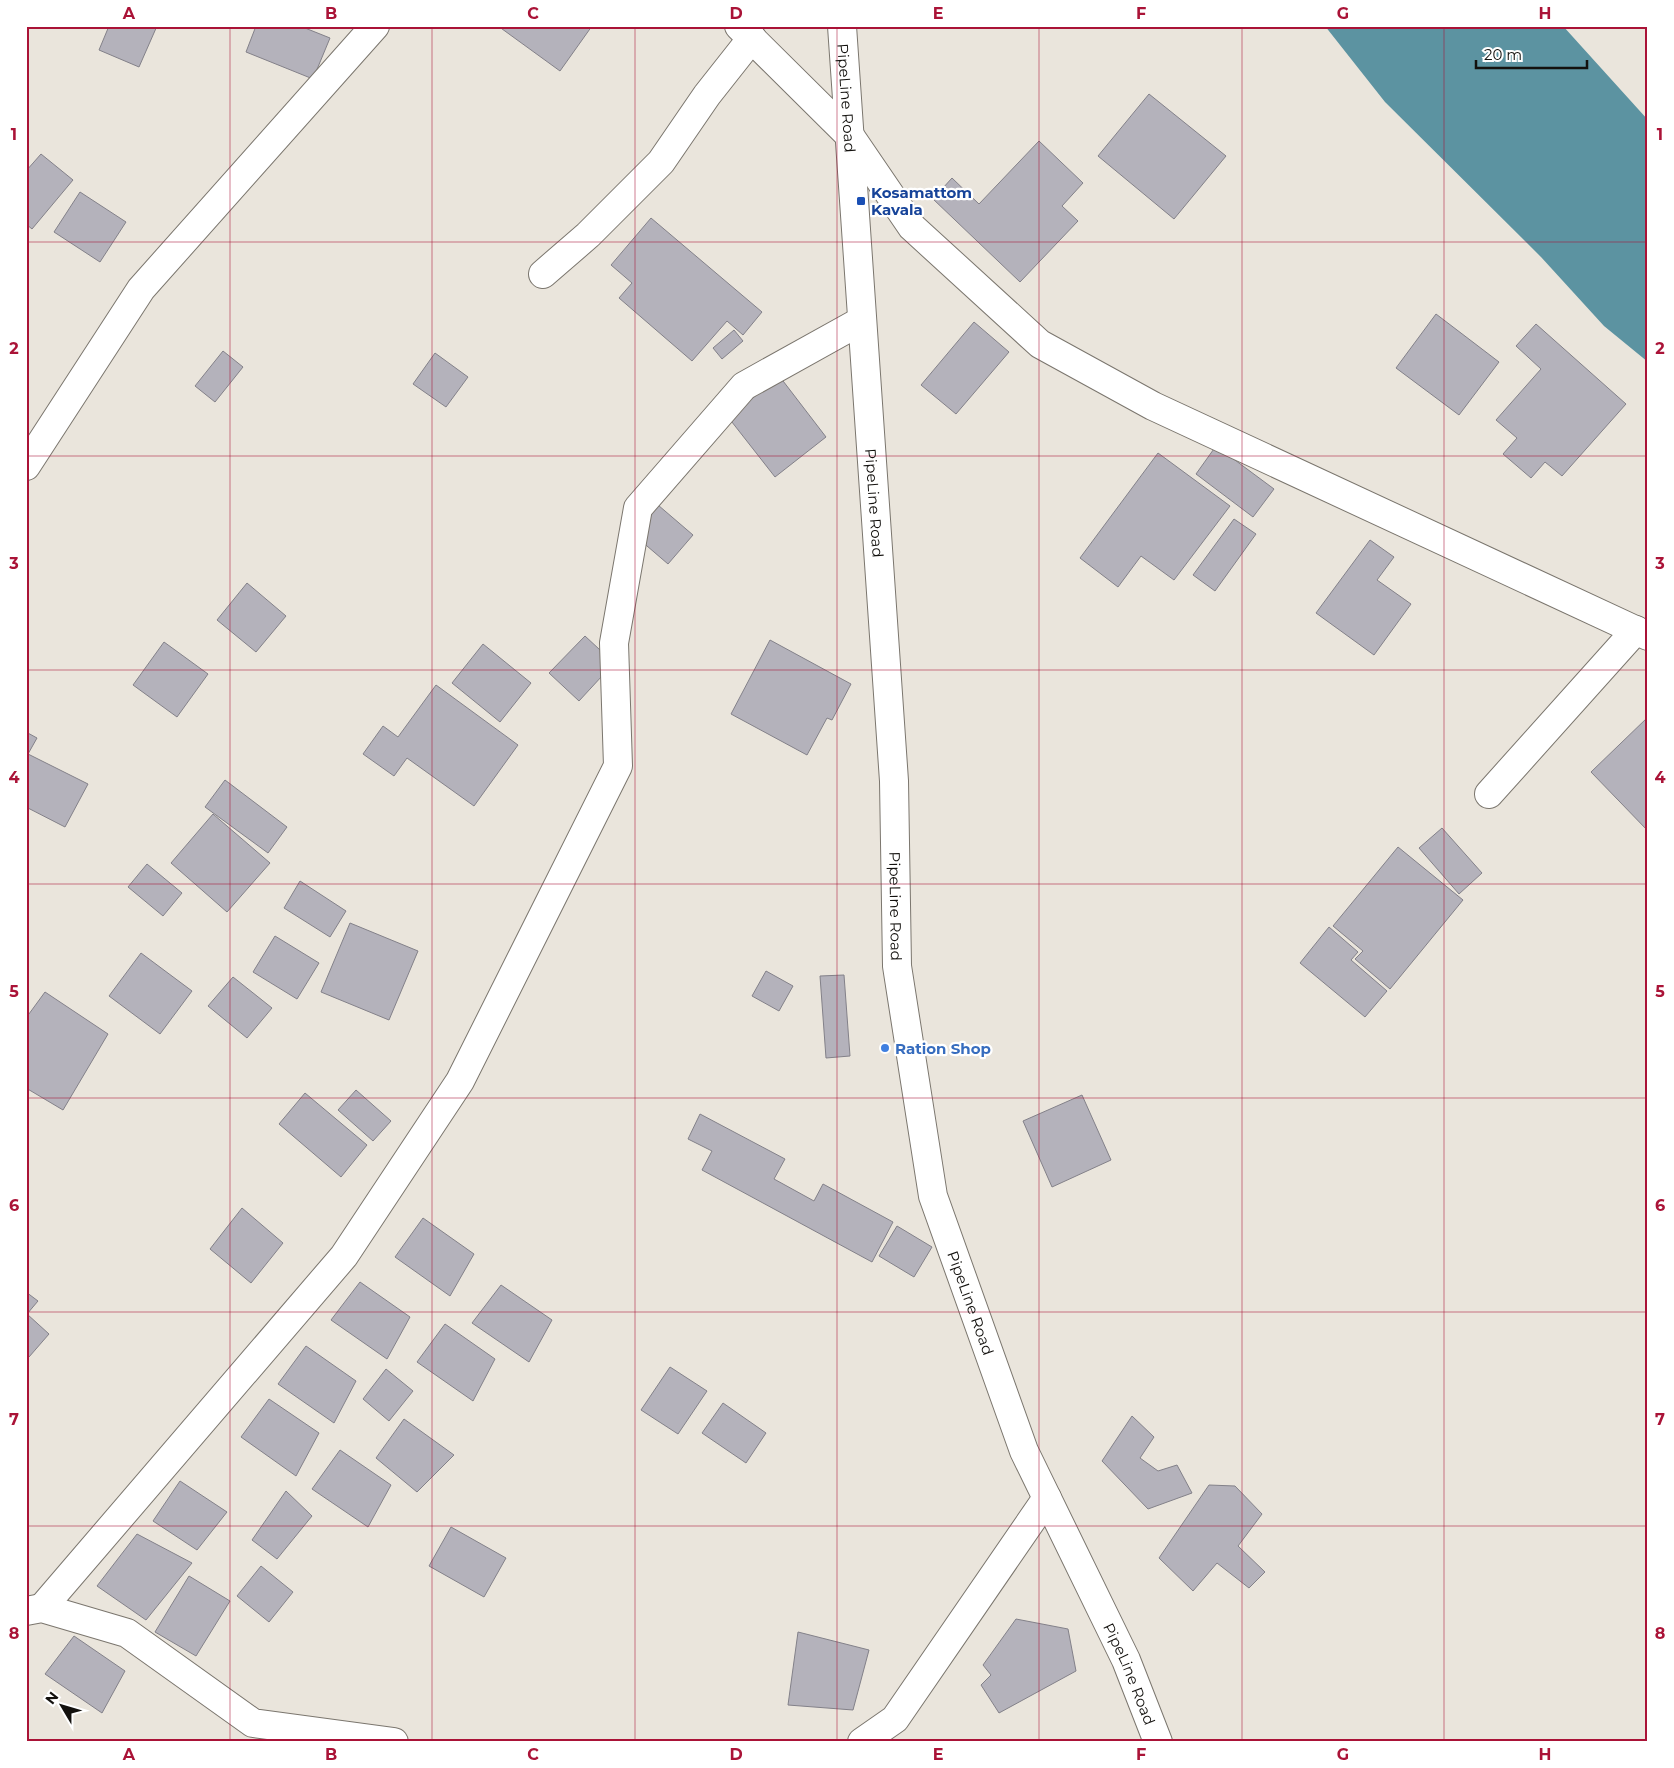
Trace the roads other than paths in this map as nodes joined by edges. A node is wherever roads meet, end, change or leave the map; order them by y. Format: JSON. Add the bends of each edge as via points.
{"nodes":[{"id":1,"x":375,"y":26,"type":"edge"},
{"id":2,"x":842,"y":26,"type":"edge"},
{"id":3,"x":746,"y":32,"type":"edge"},
{"id":4,"x":850,"y":136,"type":"junction"},
{"id":5,"x":543,"y":274,"type":"dead end"},
{"id":6,"x":861,"y":321,"type":"junction"},
{"id":7,"x":26,"y":466,"type":"edge"},
{"id":8,"x":1642,"y":633,"type":"edge"},
{"id":9,"x":1489,"y":794,"type":"dead end"},
{"id":10,"x":1047,"y":1498,"type":"junction"},
{"id":11,"x":34,"y":1610,"type":"edge"},
{"id":12,"x":394,"y":1742,"type":"edge"},
{"id":13,"x":862,"y":1742,"type":"edge"},
{"id":14,"x":1158,"y":1742,"type":"edge"}],
"edges":[{"from":1,"to":7,"type":"street","via":[[141,289]]},
{"from":2,"to":4,"type":"street","name":"PipeLine Road"},
{"from":3,"to":4,"type":"street"},
{"from":3,"to":5,"type":"street","via":[[661,162]]},
{"from":4,"to":6,"type":"street","name":"PipeLine Road"},
{"from":4,"to":8,"type":"street","via":[[912,227],[1040,344],[1153,406]]},
{"from":6,"to":10,"type":"street","name":"PipeLine Road","via":[[894,781],[897,966],[933,1196],[1024,1451]]},
{"from":6,"to":11,"type":"street","via":[[744,386],[638,508],[614,643],[618,766],[460,1081],[344,1256]]},
{"from":8,"to":9,"type":"street"},
{"from":10,"to":13,"type":"street","via":[[895,1719]]},
{"from":10,"to":14,"type":"street","name":"PipeLine Road","via":[[1126,1660]]},
{"from":11,"to":12,"type":"street","via":[[127,1633],[253,1723]]}]}
